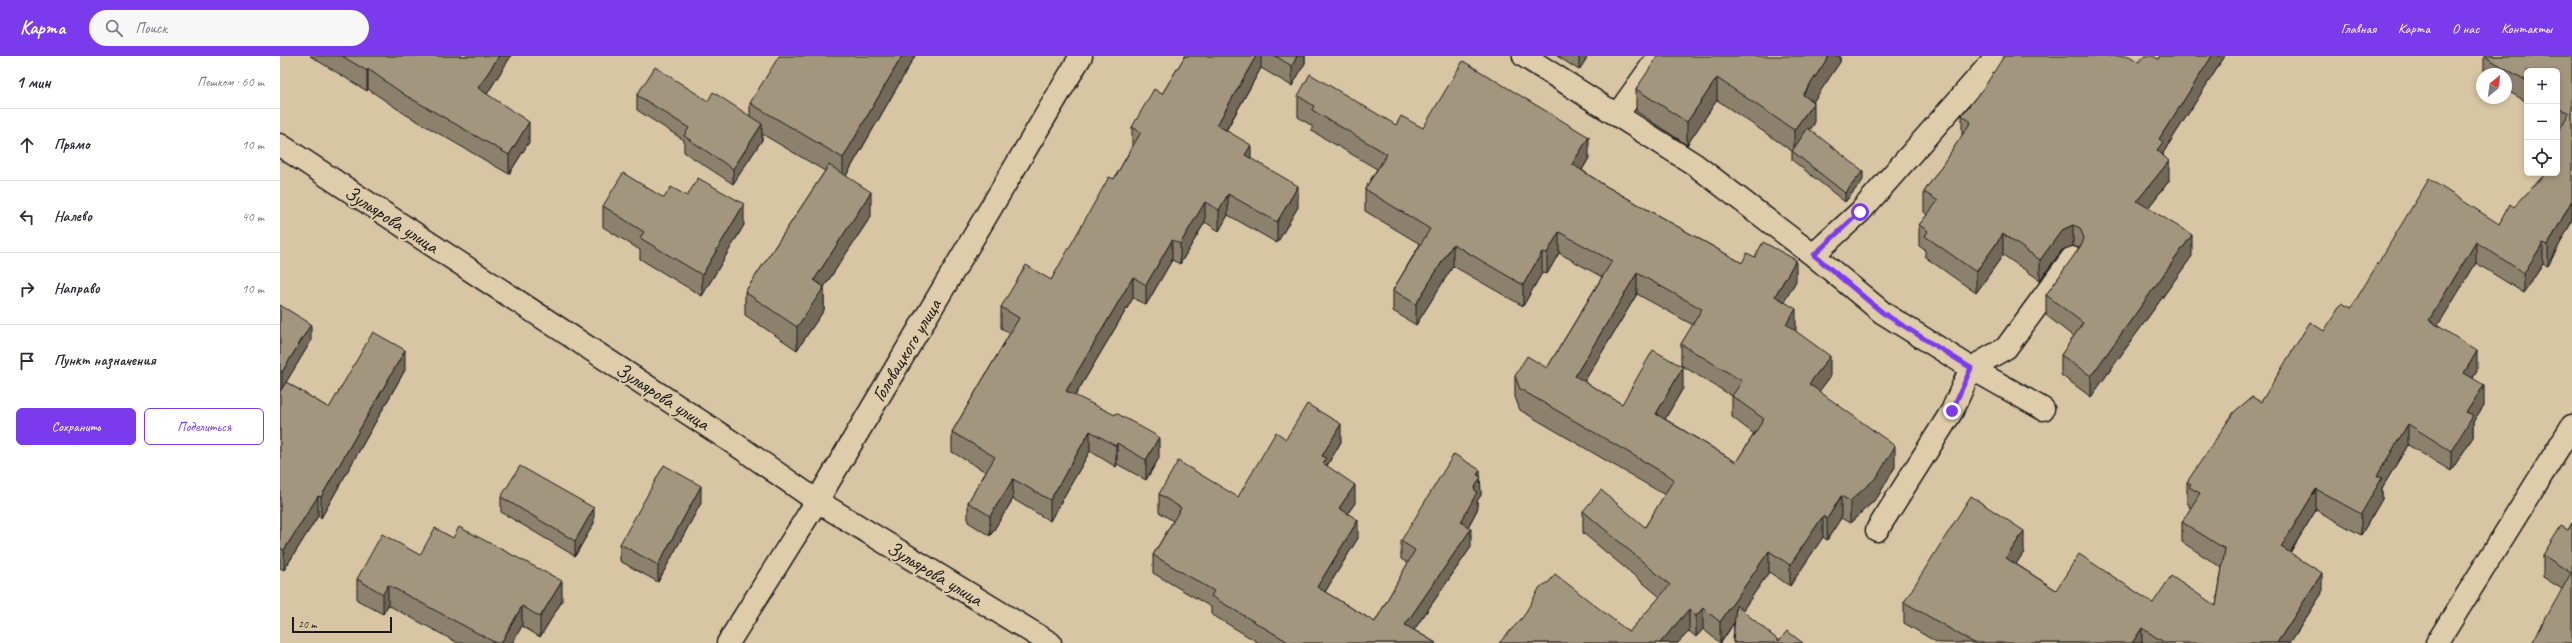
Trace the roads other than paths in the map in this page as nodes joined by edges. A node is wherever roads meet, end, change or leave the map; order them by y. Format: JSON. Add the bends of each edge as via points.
{"nodes":[{"id":1,"x":1081,"y":56,"type":"edge"},
{"id":2,"x":1524,"y":56,"type":"edge"},
{"id":3,"x":1659,"y":56,"type":"edge"},
{"id":4,"x":1997,"y":56,"type":"edge"},
{"id":5,"x":1617,"y":115,"type":"junction"},
{"id":6,"x":280,"y":145,"type":"edge"},
{"id":7,"x":1814,"y":255,"type":"junction"},
{"id":8,"x":2072,"y":258,"type":"edge"},
{"id":9,"x":1971,"y":368,"type":"junction"},
{"id":10,"x":2043,"y":410,"type":"dead end"},
{"id":11,"x":2572,"y":426,"type":"edge"},
{"id":12,"x":817,"y":500,"type":"junction"},
{"id":13,"x":1877,"y":530,"type":"dead end"},
{"id":14,"x":728,"y":643,"type":"edge"},
{"id":15,"x":1050,"y":643,"type":"edge"},
{"id":16,"x":2437,"y":643,"type":"edge"}],
"edges":[{"from":1,"to":12,"type":"street","name":"Головацкого улица"},
{"from":2,"to":5,"type":"street"},
{"from":3,"to":5,"type":"street"},
{"from":4,"to":7,"type":"street","via":[[1860,212]]},
{"from":5,"to":7,"type":"street","via":[[1694,164]]},
{"from":6,"to":12,"type":"street","name":"Зульярова улица"},
{"from":7,"to":9,"type":"street","via":[[1883,313]]},
{"from":8,"to":9,"type":"street","via":[[2006,348]]},
{"from":9,"to":10,"type":"street"},
{"from":9,"to":13,"type":"street","via":[[1952,411]]},
{"from":11,"to":16,"type":"street"},
{"from":12,"to":14,"type":"street","name":"Головацкого улица"},
{"from":12,"to":15,"type":"street","name":"Зульярова улица"}]}
